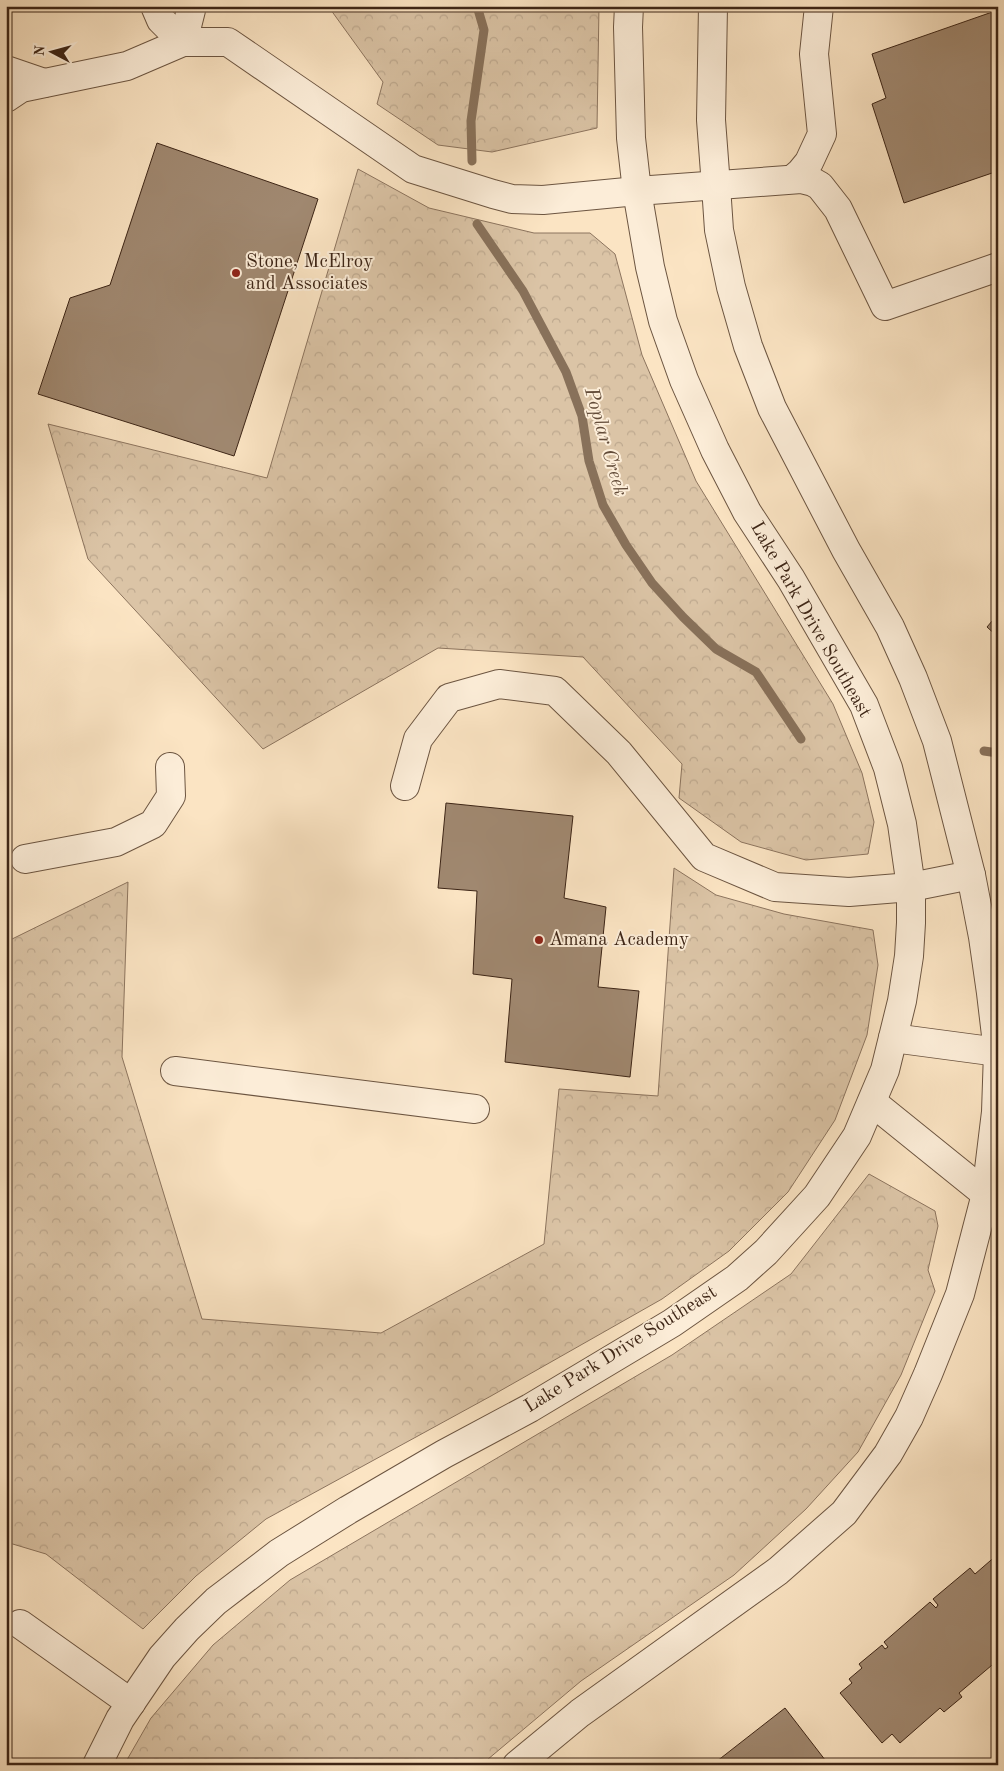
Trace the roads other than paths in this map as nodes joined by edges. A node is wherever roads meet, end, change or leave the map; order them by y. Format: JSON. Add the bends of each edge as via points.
{"nodes":[{"id":1,"x":155,"y":6,"type":"edge"},
{"id":2,"x":190,"y":6,"type":"edge"},
{"id":3,"x":629,"y":6,"type":"edge"},
{"id":4,"x":713,"y":6,"type":"edge"},
{"id":5,"x":819,"y":6,"type":"edge"},
{"id":6,"x":183,"y":42,"type":"junction"},
{"id":7,"x":6,"y":70,"type":"edge"},
{"id":8,"x":44,"y":83,"type":"junction"},
{"id":9,"x":6,"y":98,"type":"edge"},
{"id":10,"x":792,"y":179,"type":"junction"},
{"id":11,"x":716,"y":186,"type":"junction"},
{"id":12,"x":637,"y":191,"type":"junction"},
{"id":13,"x":998,"y":267,"type":"edge"},
{"id":14,"x":170,"y":767,"type":"dead end"},
{"id":15,"x":405,"y":786,"type":"dead end"},
{"id":16,"x":25,"y":859,"type":"dead end"},
{"id":17,"x":971,"y":875,"type":"junction"},
{"id":18,"x":911,"y":887,"type":"junction"},
{"id":19,"x":892,"y":1038,"type":"junction"},
{"id":20,"x":998,"y":1052,"type":"edge"},
{"id":21,"x":175,"y":1071,"type":"dead end"},
{"id":22,"x":872,"y":1102,"type":"junction"},
{"id":23,"x":475,"y":1109,"type":"dead end"},
{"id":24,"x":992,"y":1202,"type":"edge"},
{"id":25,"x":20,"y":1624,"type":"dead end"},
{"id":26,"x":132,"y":1702,"type":"junction"},
{"id":27,"x":97,"y":1765,"type":"edge"},
{"id":28,"x":517,"y":1765,"type":"edge"}],
"edges":[{"from":1,"to":6,"type":"street","via":[[161,20]]},
{"from":2,"to":6,"type":"street"},
{"from":3,"to":12,"type":"street","name":"Lake Park Drive Southeast","via":[[631,138]]},
{"from":4,"to":11,"type":"street","via":[[711,120]]},
{"from":5,"to":10,"type":"street","via":[[814,54],[822,134],[809,162]]},
{"from":6,"to":8,"type":"street","via":[[127,66]]},
{"from":6,"to":12,"type":"street","via":[[228,42],[412,169],[512,198],[544,200]]},
{"from":7,"to":8,"type":"street"},
{"from":8,"to":9,"type":"street","via":[[21,88]]},
{"from":10,"to":11,"type":"street"},
{"from":10,"to":13,"type":"street","via":[[813,182],[832,200],[885,306]]},
{"from":11,"to":12,"type":"street"},
{"from":11,"to":17,"type":"street","via":[[719,230],[748,346],[772,408],[890,627],[913,678],[937,741]]},
{"from":12,"to":18,"type":"street","name":"Lake Park Drive Southeast","via":[[663,321],[684,380],[747,512],[864,705],[888,768],[902,824]]},
{"from":14,"to":16,"type":"street","via":[[171,796],[153,824],[116,842]]},
{"from":15,"to":18,"type":"street","via":[[418,739],[449,698],[499,684],[554,692],[618,753],[704,857],[775,887],[849,892]]},
{"from":17,"to":18,"type":"street"},
{"from":17,"to":20,"type":"street","via":[[989,974]]},
{"from":18,"to":19,"type":"street","name":"Lake Park Drive Southeast","via":[[909,956]]},
{"from":19,"to":20,"type":"street"},
{"from":19,"to":22,"type":"street","name":"Lake Park Drive Southeast","via":[[885,1070]]},
{"from":20,"to":24,"type":"street"},
{"from":21,"to":23,"type":"street"},
{"from":22,"to":24,"type":"street"},
{"from":22,"to":26,"type":"street","name":"Lake Park Drive Southeast","via":[[857,1136],[817,1196],[766,1252],[737,1278],[672,1323],[530,1408],[444,1454],[279,1552],[216,1601],[187,1629],[162,1657]]},
{"from":24,"to":28,"type":"street","via":[[960,1294],[909,1417],[888,1454],[844,1513],[778,1571],[580,1713]]},
{"from":25,"to":26,"type":"street"},
{"from":26,"to":27,"type":"street","name":"Lake Park Drive Southeast"}]}
